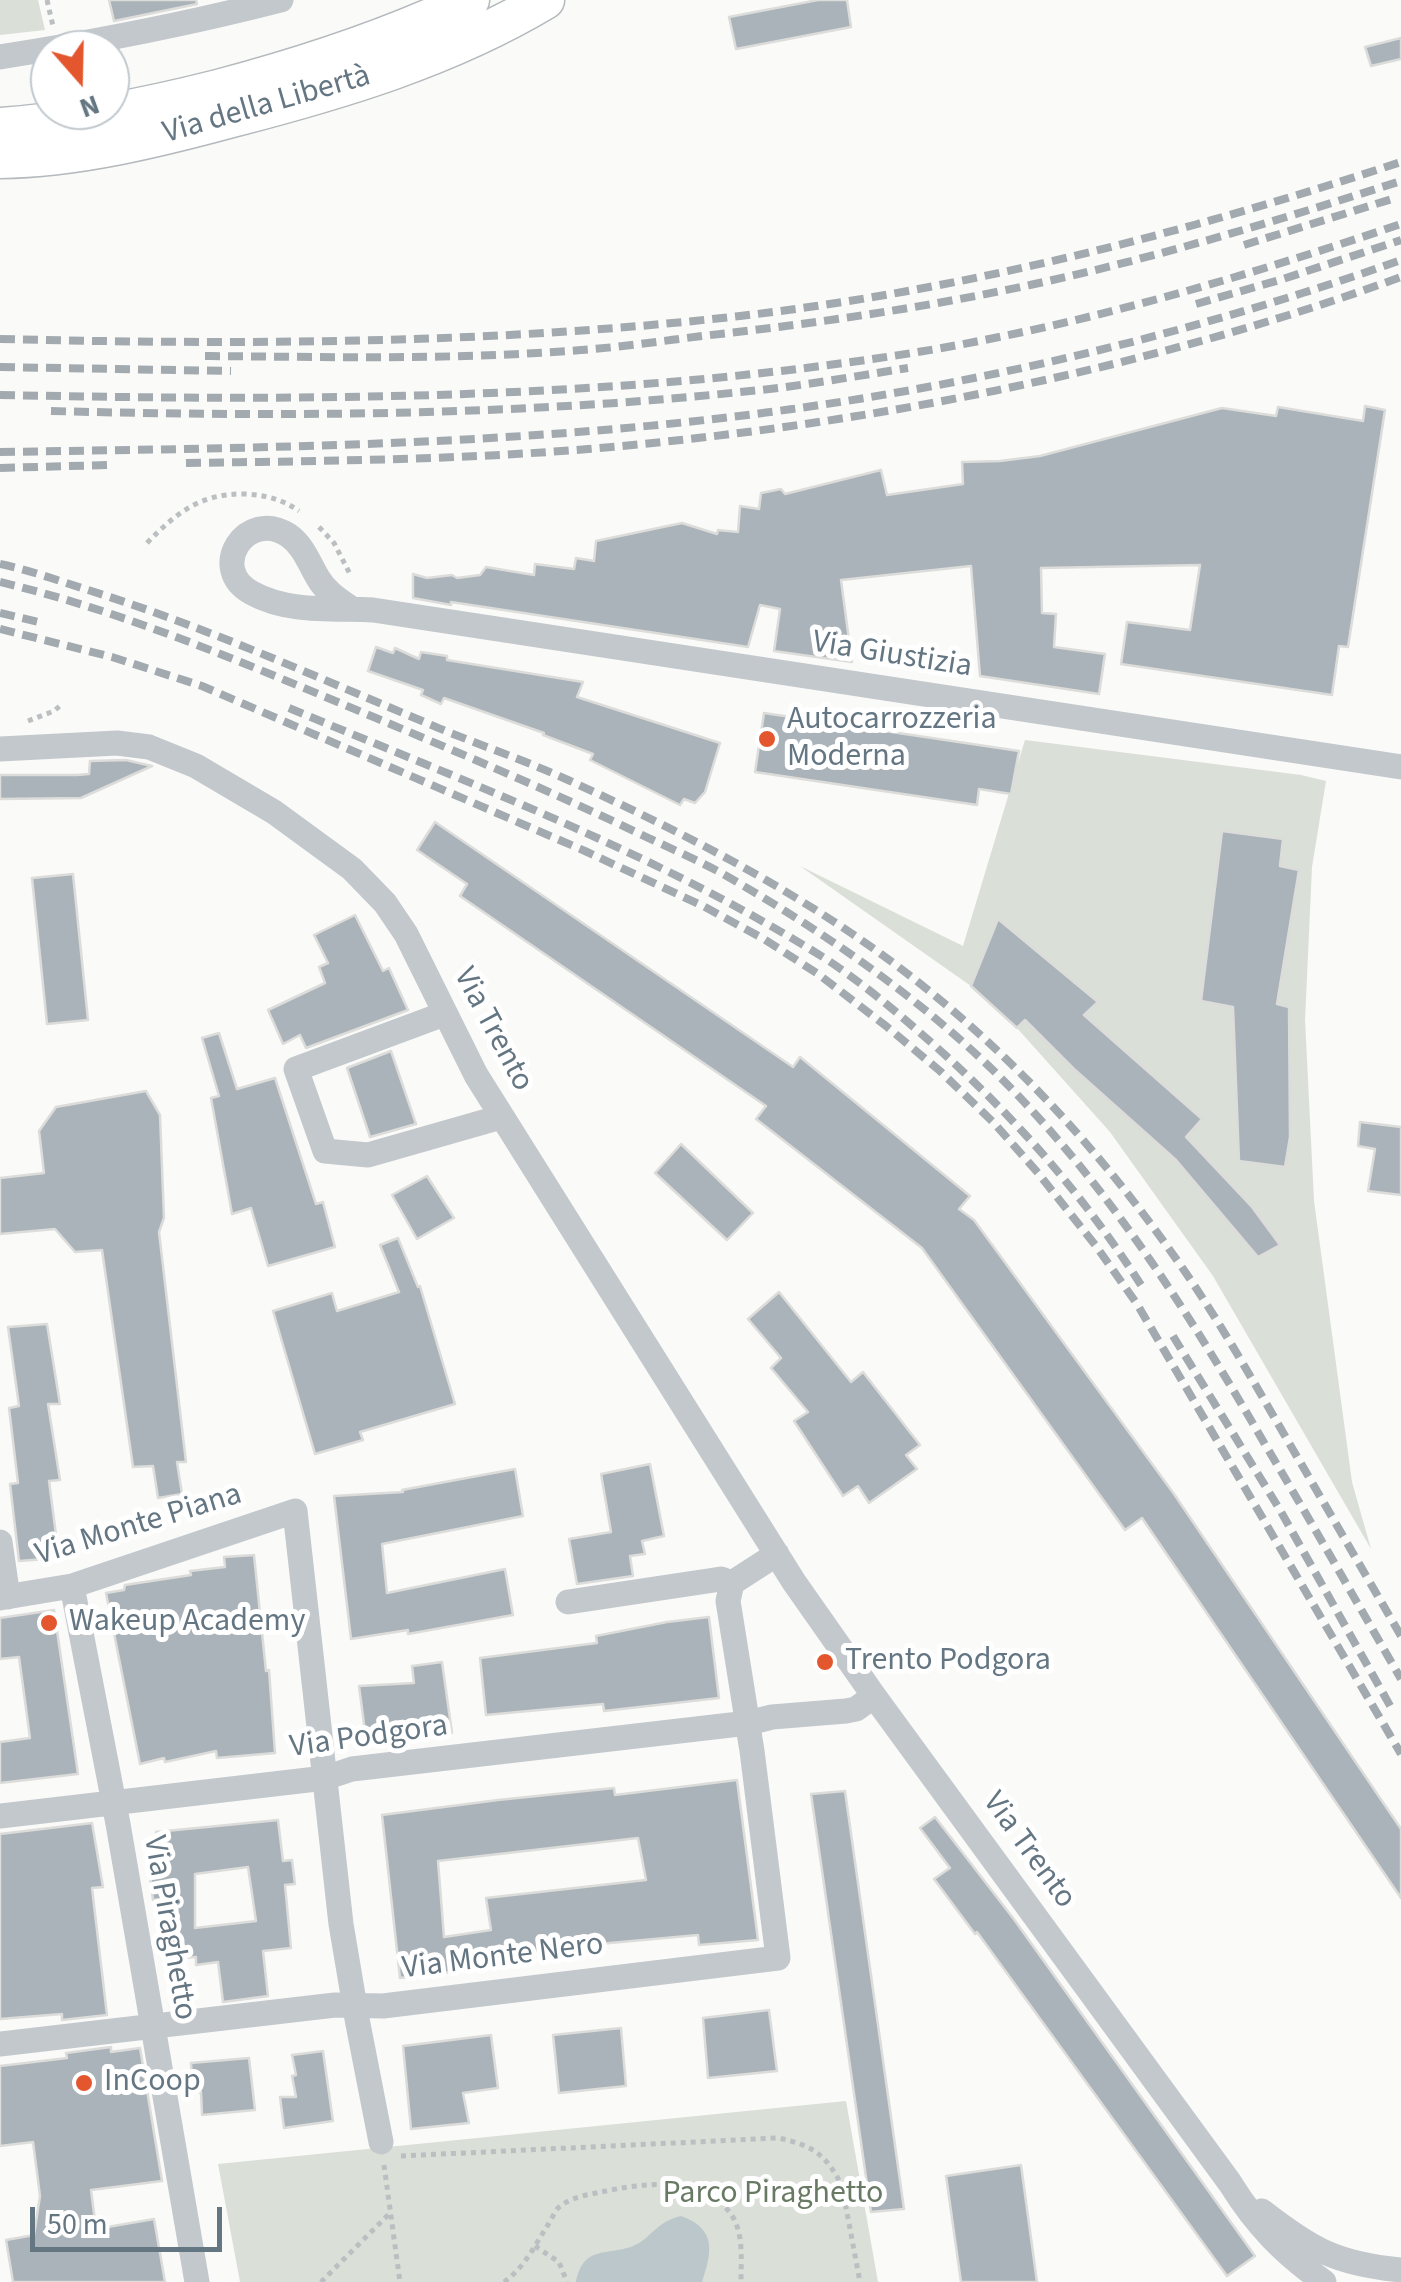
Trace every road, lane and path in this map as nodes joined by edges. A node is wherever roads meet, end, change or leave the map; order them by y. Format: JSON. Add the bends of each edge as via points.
{"nodes":[{"id":1,"x":281,"y":0,"type":"edge"},
{"id":2,"x":470,"y":0,"type":"edge"},
{"id":3,"x":560,"y":0,"type":"edge"},
{"id":4,"x":534,"y":6,"type":"edge"},
{"id":5,"x":0,"y":57,"type":"edge"},
{"id":6,"x":0,"y":127,"type":"edge"},
{"id":7,"x":0,"y":160,"type":"edge"},
{"id":8,"x":362,"y":609,"type":"junction"},
{"id":9,"x":62,"y":704,"type":"dead end"},
{"id":10,"x":16,"y":723,"type":"dead end"},
{"id":11,"x":0,"y":748,"type":"edge"},
{"id":12,"x":1401,"y":766,"type":"edge"},
{"id":13,"x":444,"y":1014,"type":"junction"},
{"id":14,"x":501,"y":1117,"type":"junction"},
{"id":15,"x":0,"y":1542,"type":"edge"},
{"id":16,"x":778,"y":1554,"type":"junction"},
{"id":17,"x":732,"y":1583,"type":"junction"},
{"id":18,"x":72,"y":1586,"type":"junction"},
{"id":19,"x":4,"y":1597,"type":"edge"},
{"id":20,"x":568,"y":1602,"type":"dead end"},
{"id":21,"x":874,"y":1696,"type":"junction"},
{"id":22,"x":748,"y":1723,"type":"junction"},
{"id":23,"x":325,"y":1778,"type":"junction"},
{"id":24,"x":114,"y":1803,"type":"junction"},
{"id":25,"x":0,"y":1816,"type":"edge"},
{"id":26,"x":355,"y":2005,"type":"junction"},
{"id":27,"x":153,"y":2027,"type":"junction"},
{"id":28,"x":0,"y":2044,"type":"edge"},
{"id":29,"x":382,"y":2149,"type":"junction"},
{"id":30,"x":1230,"y":2183,"type":"junction"},
{"id":31,"x":391,"y":2212,"type":"junction"},
{"id":32,"x":535,"y":2246,"type":"junction"},
{"id":33,"x":1401,"y":2270,"type":"edge"},
{"id":34,"x":197,"y":2282,"type":"edge"},
{"id":35,"x":320,"y":2282,"type":"edge"},
{"id":36,"x":400,"y":2282,"type":"edge"},
{"id":37,"x":504,"y":2282,"type":"edge"},
{"id":38,"x":567,"y":2282,"type":"edge"},
{"id":39,"x":742,"y":2282,"type":"edge"},
{"id":40,"x":860,"y":2282,"type":"edge"},
{"id":41,"x":1324,"y":2282,"type":"edge"}],
"edges":[{"from":1,"to":5,"type":"street"},
{"from":2,"to":6,"type":"highway","name":"Via della Libertà","via":[[301,67],[140,109]]},
{"from":3,"to":4,"type":"highway","name":"Via della Libertà"},
{"from":4,"to":7,"type":"highway","name":"Via della Libertà","via":[[446,51],[319,95],[151,140]]},
{"from":8,"to":8,"type":"street","name":"Via Giustizia","via":[[330,594],[284,532],[260,528],[235,547],[234,574],[253,594],[320,610]]},
{"from":8,"to":12,"type":"street","name":"Via Giustizia"},
{"from":9,"to":10,"type":"path"},
{"from":11,"to":13,"type":"street","name":"Via Trento","via":[[117,743],[148,747],[212,774],[317,842],[385,903]]},
{"from":13,"to":14,"type":"street","name":"Via Trento"},
{"from":13,"to":14,"type":"street","via":[[296,1069],[326,1150],[368,1155]]},
{"from":14,"to":16,"type":"street","name":"Via Trento"},
{"from":15,"to":19,"type":"street"},
{"from":16,"to":17,"type":"street"},
{"from":16,"to":21,"type":"street","name":"Via Trento"},
{"from":17,"to":20,"type":"street","via":[[721,1579]]},
{"from":17,"to":22,"type":"street","via":[[728,1601]]},
{"from":18,"to":19,"type":"street","name":"Via Monte Piana"},
{"from":18,"to":23,"type":"street","name":"Via Monte Piana","via":[[295,1511]]},
{"from":18,"to":24,"type":"street","name":"Via Piraghetto"},
{"from":21,"to":22,"type":"street","name":"Via Podgora","via":[[846,1711]]},
{"from":21,"to":30,"type":"street","name":"Via Trento"},
{"from":22,"to":23,"type":"street","name":"Via Podgora"},
{"from":22,"to":26,"type":"street","name":"Via Monte Nero","via":[[778,1958]]},
{"from":23,"to":24,"type":"street","name":"Via Podgora"},
{"from":23,"to":26,"type":"street"},
{"from":24,"to":25,"type":"street","name":"Via Podgora"},
{"from":24,"to":27,"type":"street","name":"Via Piraghetto"},
{"from":26,"to":27,"type":"street","name":"Via Monte Nero"},
{"from":26,"to":29,"type":"street"},
{"from":27,"to":28,"type":"street","name":"Via Monte Nero"},
{"from":27,"to":34,"type":"street","name":"Via Piraghetto"},
{"from":29,"to":31,"type":"path"},
{"from":29,"to":40,"type":"path","via":[[778,2138],[803,2143],[821,2155],[842,2186]]},
{"from":30,"to":33,"type":"street","name":"Via Trento","via":[[1310,2246],[1346,2262]]},
{"from":30,"to":41,"type":"street","name":"Via Trento","via":[[1268,2236]]},
{"from":31,"to":35,"type":"path"},
{"from":31,"to":36,"type":"path"},
{"from":32,"to":37,"type":"path"},
{"from":32,"to":38,"type":"path","via":[[560,2262]]},
{"from":32,"to":39,"type":"path","via":[[558,2208],[576,2197],[668,2184],[706,2193],[734,2218]]}]}
